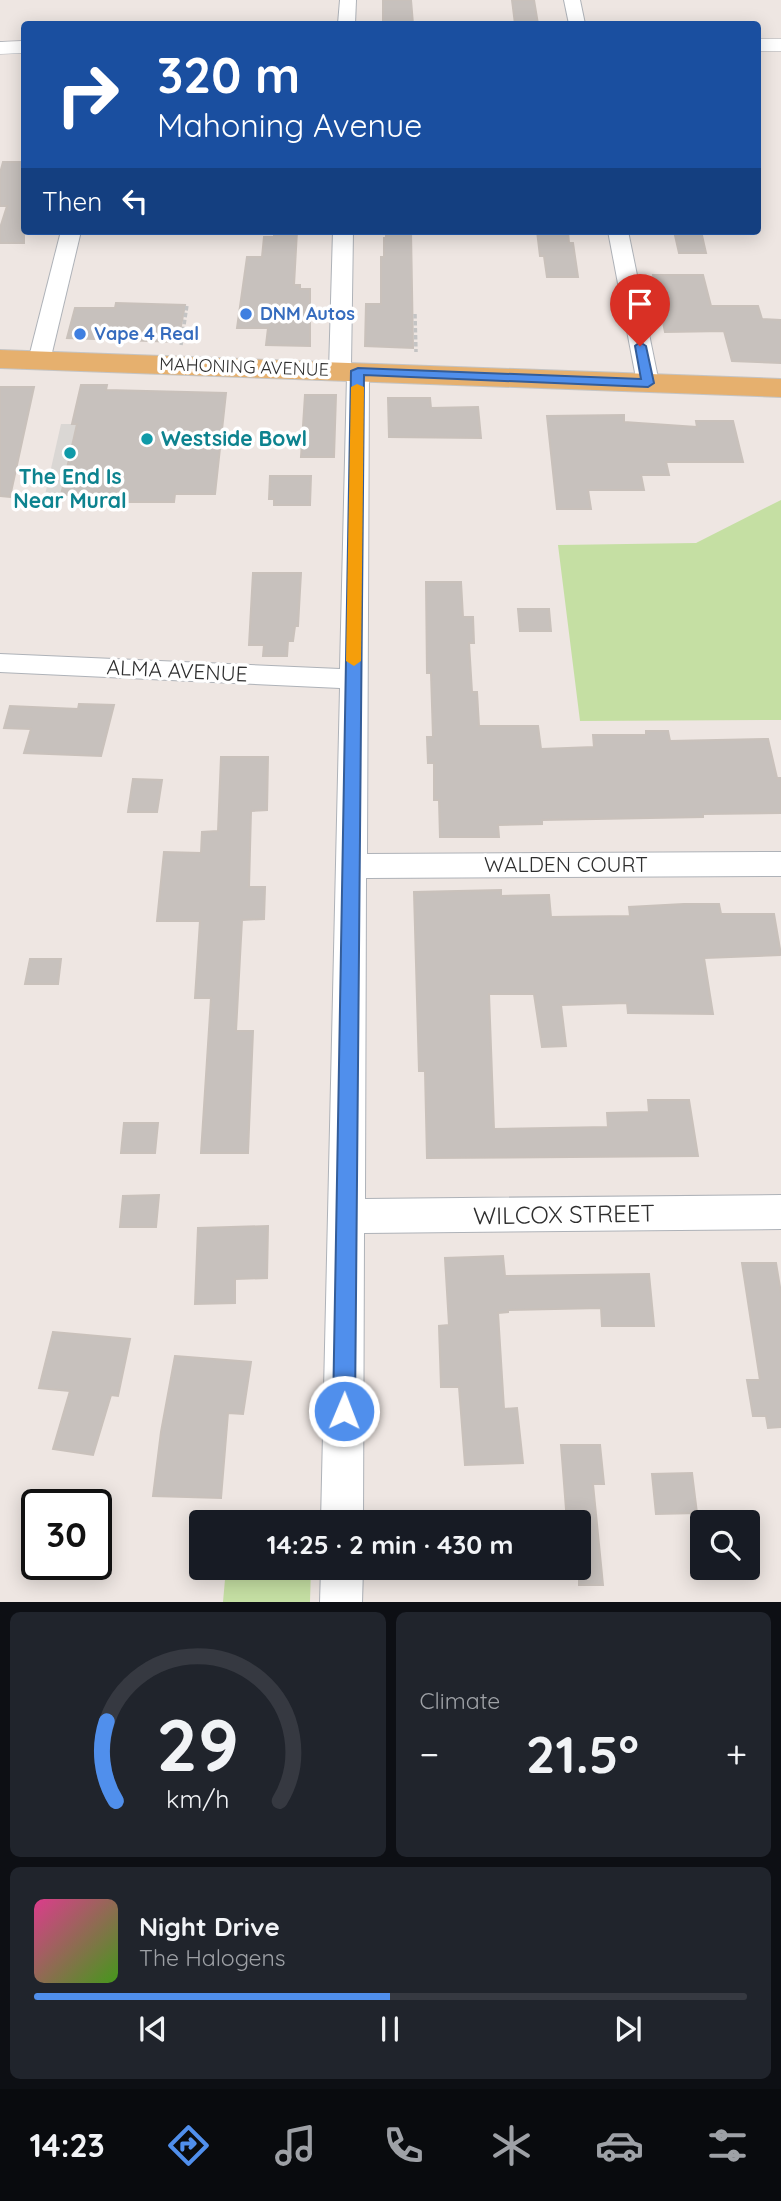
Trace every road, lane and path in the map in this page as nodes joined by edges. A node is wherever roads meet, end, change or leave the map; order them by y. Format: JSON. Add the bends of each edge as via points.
{"nodes":[{"id":1,"x":348,"y":0,"type":"edge"},
{"id":2,"x":572,"y":0,"type":"edge"},
{"id":3,"x":347,"y":21,"type":"edge"},
{"id":4,"x":576,"y":21,"type":"edge"},
{"id":5,"x":761,"y":45,"type":"edge"},
{"id":6,"x":781,"y":45,"type":"edge"},
{"id":7,"x":21,"y":47,"type":"edge"},
{"id":8,"x":0,"y":48,"type":"edge"},
{"id":9,"x":70,"y":235,"type":"edge"},
{"id":10,"x":343,"y":235,"type":"edge"},
{"id":11,"x":619,"y":235,"type":"edge"},
{"id":12,"x":187,"y":305,"type":"dead end"},
{"id":13,"x":415,"y":314,"type":"dead end"},
{"id":14,"x":180,"y":350,"type":"dead end"},
{"id":15,"x":416,"y":358,"type":"dead end"},
{"id":16,"x":0,"y":359,"type":"edge"},
{"id":17,"x":39,"y":361,"type":"junction"},
{"id":18,"x":349,"y":371,"type":"junction"},
{"id":19,"x":648,"y":383,"type":"junction"},
{"id":20,"x":781,"y":388,"type":"edge"},
{"id":21,"x":0,"y":663,"type":"edge"},
{"id":22,"x":353,"y":679,"type":"junction"},
{"id":23,"x":781,"y":864,"type":"edge"},
{"id":24,"x":351,"y":866,"type":"junction"},
{"id":25,"x":781,"y":1212,"type":"edge"},
{"id":26,"x":346,"y":1216,"type":"junction"},
{"id":27,"x":342,"y":1510,"type":"edge"},
{"id":28,"x":342,"y":1580,"type":"edge"},
{"id":29,"x":341,"y":1602,"type":"edge"}],
"edges":[{"from":1,"to":3,"type":"street"},
{"from":2,"to":4,"type":"street"},
{"from":5,"to":6,"type":"street"},
{"from":7,"to":8,"type":"street"},
{"from":9,"to":17,"type":"street"},
{"from":10,"to":18,"type":"street"},
{"from":11,"to":19,"type":"street"},
{"from":12,"to":14,"type":"path"},
{"from":13,"to":15,"type":"path"},
{"from":16,"to":17,"type":"main road","name":"MAHONING AVENUE"},
{"from":17,"to":18,"type":"main road","name":"MAHONING AVENUE"},
{"from":18,"to":19,"type":"main road","name":"MAHONING AVENUE"},
{"from":18,"to":22,"type":"street"},
{"from":19,"to":20,"type":"main road","name":"MAHONING AVENUE"},
{"from":21,"to":22,"type":"street","name":"ALMA AVENUE"},
{"from":22,"to":24,"type":"street"},
{"from":23,"to":24,"type":"street","name":"WALDEN COURT"},
{"from":24,"to":26,"type":"street"},
{"from":25,"to":26,"type":"street","name":"WILCOX STREET"},
{"from":26,"to":27,"type":"street"},
{"from":28,"to":29,"type":"street"}]}
